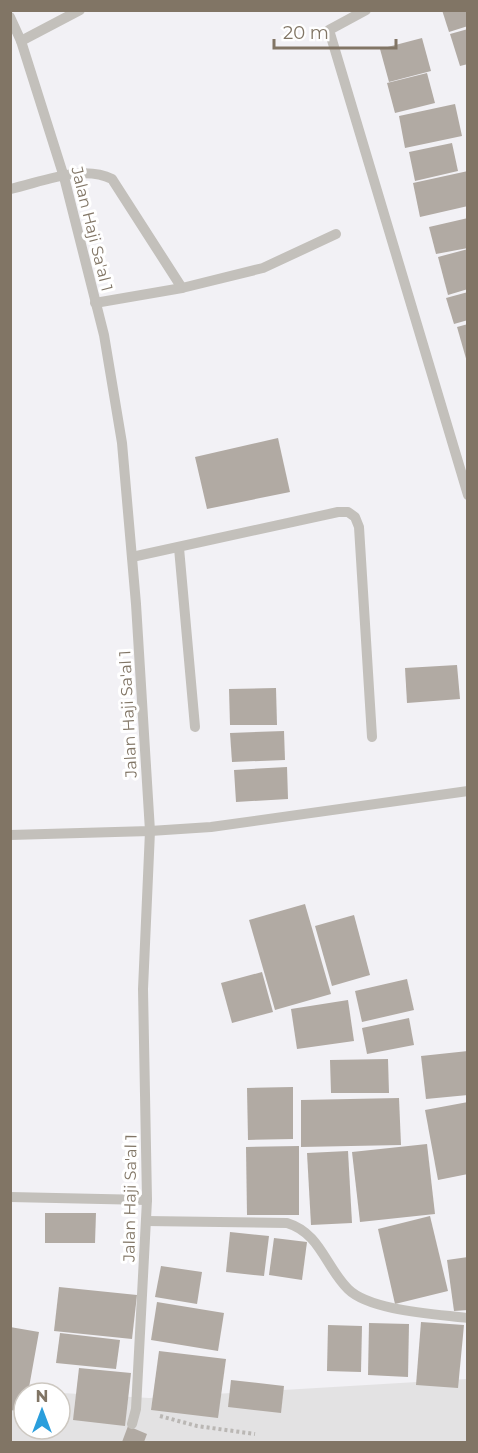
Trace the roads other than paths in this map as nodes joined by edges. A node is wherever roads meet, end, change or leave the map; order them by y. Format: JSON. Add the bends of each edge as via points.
{"nodes":[{"id":1,"x":80,"y":10,"type":"edge"},
{"id":2,"x":366,"y":10,"type":"edge"},
{"id":3,"x":11,"y":19,"type":"edge"},
{"id":4,"x":21,"y":41,"type":"junction"},
{"id":5,"x":64,"y":177,"type":"junction"},
{"id":6,"x":10,"y":189,"type":"edge"},
{"id":7,"x":336,"y":234,"type":"dead end"},
{"id":8,"x":182,"y":288,"type":"junction"},
{"id":9,"x":95,"y":303,"type":"junction"},
{"id":10,"x":468,"y":495,"type":"edge"},
{"id":11,"x":179,"y":549,"type":"junction"},
{"id":12,"x":132,"y":557,"type":"junction"},
{"id":13,"x":195,"y":727,"type":"dead end"},
{"id":14,"x":372,"y":737,"type":"dead end"},
{"id":15,"x":468,"y":791,"type":"edge"},
{"id":16,"x":150,"y":831,"type":"junction"},
{"id":17,"x":10,"y":835,"type":"edge"},
{"id":18,"x":10,"y":1197,"type":"edge"},
{"id":19,"x":147,"y":1200,"type":"junction"},
{"id":20,"x":147,"y":1221,"type":"junction"},
{"id":21,"x":468,"y":1318,"type":"edge"},
{"id":22,"x":132,"y":1424,"type":"dead end"}],
"edges":[{"from":1,"to":4,"type":"street"},
{"from":2,"to":10,"type":"street","via":[[329,30]]},
{"from":3,"to":4,"type":"street","name":"Jalan Haji Sa'al 1"},
{"from":4,"to":5,"type":"street","name":"Jalan Haji Sa'al 1"},
{"from":5,"to":6,"type":"street"},
{"from":5,"to":8,"type":"street","via":[[98,172],[112,179]]},
{"from":5,"to":9,"type":"street","name":"Jalan Haji Sa'al 1"},
{"from":7,"to":8,"type":"street","via":[[263,268]]},
{"from":8,"to":9,"type":"street"},
{"from":9,"to":12,"type":"street","name":"Jalan Haji Sa'al 1","via":[[122,443]]},
{"from":11,"to":12,"type":"street"},
{"from":11,"to":13,"type":"street"},
{"from":11,"to":14,"type":"street","via":[[338,512],[355,517],[360,538]]},
{"from":12,"to":16,"type":"street","name":"Jalan Haji Sa'al 1"},
{"from":15,"to":16,"type":"street","via":[[211,827]]},
{"from":16,"to":17,"type":"street"},
{"from":16,"to":19,"type":"street","name":"Jalan Haji Sa'al 1","via":[[143,989]]},
{"from":18,"to":19,"type":"street"},
{"from":19,"to":20,"type":"street","name":"Jalan Haji Sa'al 1"},
{"from":20,"to":21,"type":"street","via":[[287,1223],[312,1236],[357,1296],[419,1312]]},
{"from":20,"to":22,"type":"street","name":"Jalan Haji Sa'al 1"}]}
